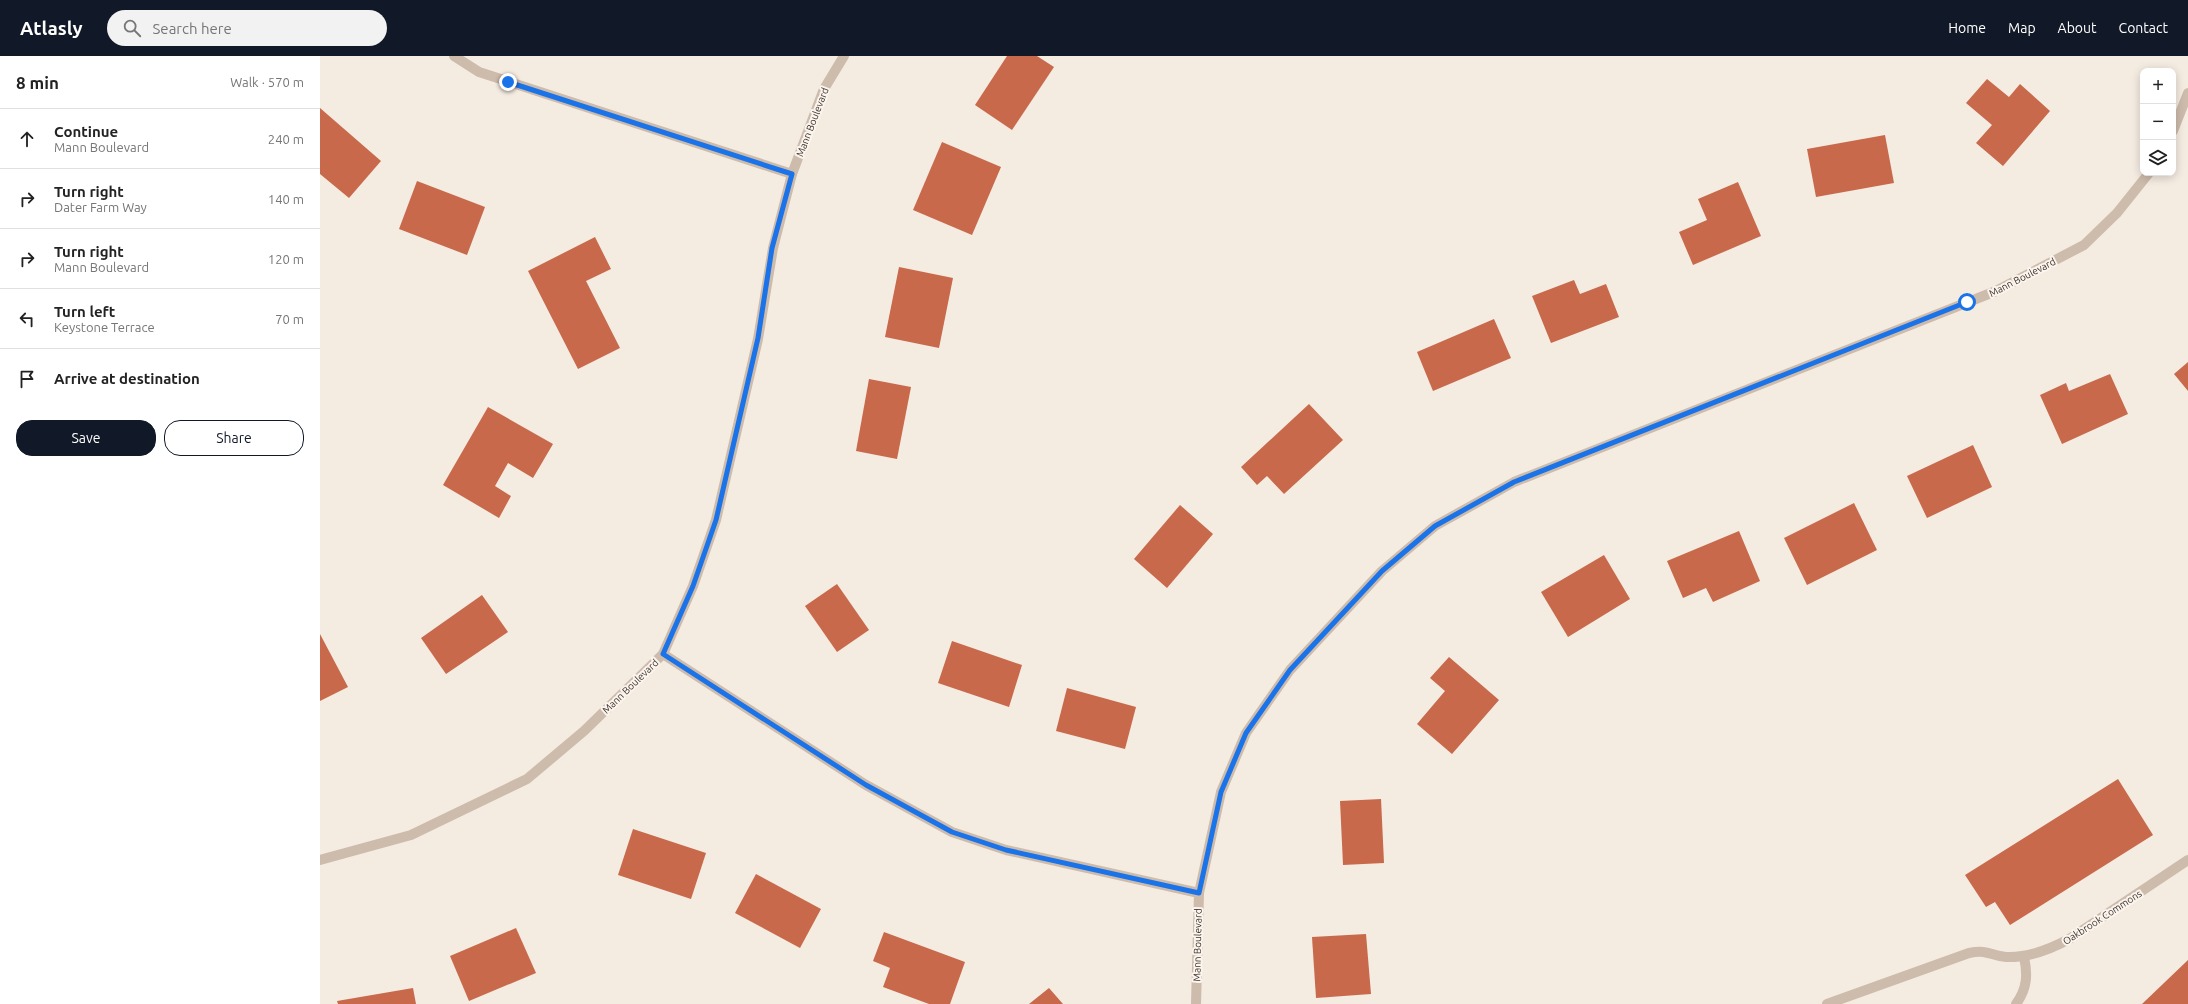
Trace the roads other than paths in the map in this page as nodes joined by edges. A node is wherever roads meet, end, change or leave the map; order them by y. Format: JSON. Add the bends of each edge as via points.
{"nodes":[{"id":1,"x":454,"y":56,"type":"edge"},
{"id":2,"x":844,"y":56,"type":"edge"},
{"id":3,"x":2188,"y":93,"type":"edge"},
{"id":4,"x":2176,"y":123,"type":"edge"},
{"id":5,"x":792,"y":174,"type":"junction"},
{"id":6,"x":2148,"y":176,"type":"edge"},
{"id":7,"x":663,"y":654,"type":"junction"},
{"id":8,"x":320,"y":860,"type":"edge"},
{"id":9,"x":2188,"y":860,"type":"edge"},
{"id":10,"x":1199,"y":893,"type":"junction"},
{"id":11,"x":2024,"y":957,"type":"junction"},
{"id":12,"x":1196,"y":1004,"type":"edge"},
{"id":13,"x":1827,"y":1004,"type":"edge"},
{"id":14,"x":2016,"y":1004,"type":"edge"}],
"edges":[{"from":1,"to":5,"type":"street","via":[[479,72]]},
{"from":2,"to":5,"type":"street","name":"Mann Boulevard","via":[[824,89]]},
{"from":3,"to":4,"type":"street"},
{"from":5,"to":7,"type":"street","name":"Mann Boulevard","via":[[772,248],[758,338],[716,520],[693,586]]},
{"from":6,"to":10,"type":"street","name":"Mann Boulevard","via":[[2117,213],[2084,245],[1996,291],[1514,482],[1435,526],[1382,571],[1290,670],[1246,733],[1221,792]]},
{"from":7,"to":8,"type":"street","name":"Mann Boulevard","via":[[584,731],[527,779],[411,835]]},
{"from":7,"to":10,"type":"street","via":[[866,785],[952,832],[1006,850]]},
{"from":9,"to":11,"type":"street","name":"Oakbrook Commons","via":[[2071,938],[2052,948]]},
{"from":10,"to":12,"type":"street","name":"Mann Boulevard"},
{"from":11,"to":13,"type":"street","name":"Oakbrook Commons","via":[[2004,957],[1984,950],[1970,953]]},
{"from":11,"to":14,"type":"street","via":[[2027,970],[2025,992]]}]}
